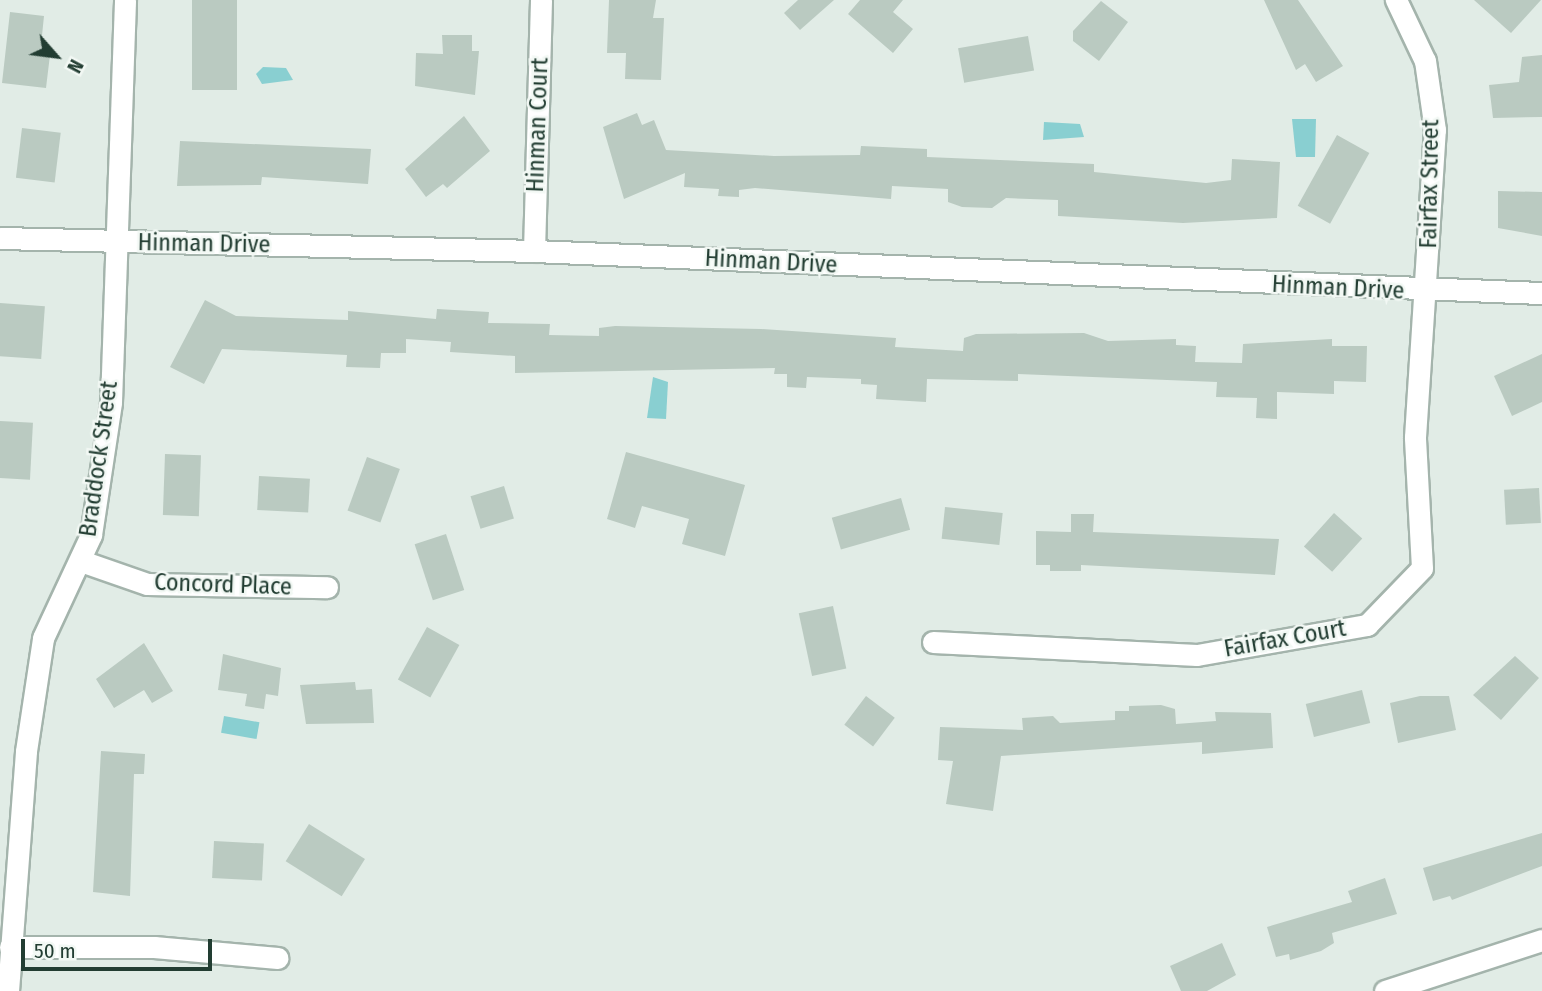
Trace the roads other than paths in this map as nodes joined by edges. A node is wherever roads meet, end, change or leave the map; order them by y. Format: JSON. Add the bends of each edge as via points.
{"nodes":[{"id":1,"x":125,"y":0,"type":"edge"},
{"id":2,"x":541,"y":0,"type":"edge"},
{"id":3,"x":1396,"y":0,"type":"edge"},
{"id":4,"x":0,"y":238,"type":"edge"},
{"id":5,"x":115,"y":242,"type":"junction"},
{"id":6,"x":534,"y":251,"type":"junction"},
{"id":7,"x":1427,"y":292,"type":"junction"},
{"id":8,"x":1542,"y":293,"type":"edge"},
{"id":9,"x":82,"y":561,"type":"junction"},
{"id":10,"x":327,"y":587,"type":"dead end"},
{"id":11,"x":933,"y":642,"type":"dead end"},
{"id":12,"x":1542,"y":940,"type":"edge"},
{"id":13,"x":10,"y":947,"type":"junction"},
{"id":14,"x":278,"y":958,"type":"dead end"},
{"id":15,"x":8,"y":991,"type":"edge"},
{"id":16,"x":1385,"y":991,"type":"edge"}],
"edges":[{"from":1,"to":5,"type":"street","name":"Braddock Street"},
{"from":2,"to":6,"type":"street","name":"Hinman Court"},
{"from":3,"to":7,"type":"street","name":"Fairfax Street","via":[[1425,61],[1435,130]]},
{"from":4,"to":5,"type":"street","name":"Hinman Drive"},
{"from":5,"to":6,"type":"street","name":"Hinman Drive"},
{"from":5,"to":9,"type":"street","name":"Braddock Street","via":[[111,402],[91,535]]},
{"from":6,"to":7,"type":"street","name":"Hinman Drive"},
{"from":7,"to":8,"type":"street","name":"Hinman Drive"},
{"from":7,"to":11,"type":"street","name":"Fairfax Court","via":[[1415,437],[1422,568],[1367,625],[1197,655]]},
{"from":9,"to":10,"type":"street","name":"Concord Place","via":[[147,584]]},
{"from":9,"to":13,"type":"street","name":"Braddock Street","via":[[43,638],[26,751]]},
{"from":12,"to":16,"type":"street"},
{"from":13,"to":14,"type":"street","via":[[154,947]]},
{"from":13,"to":15,"type":"street","name":"Braddock Street"}]}
